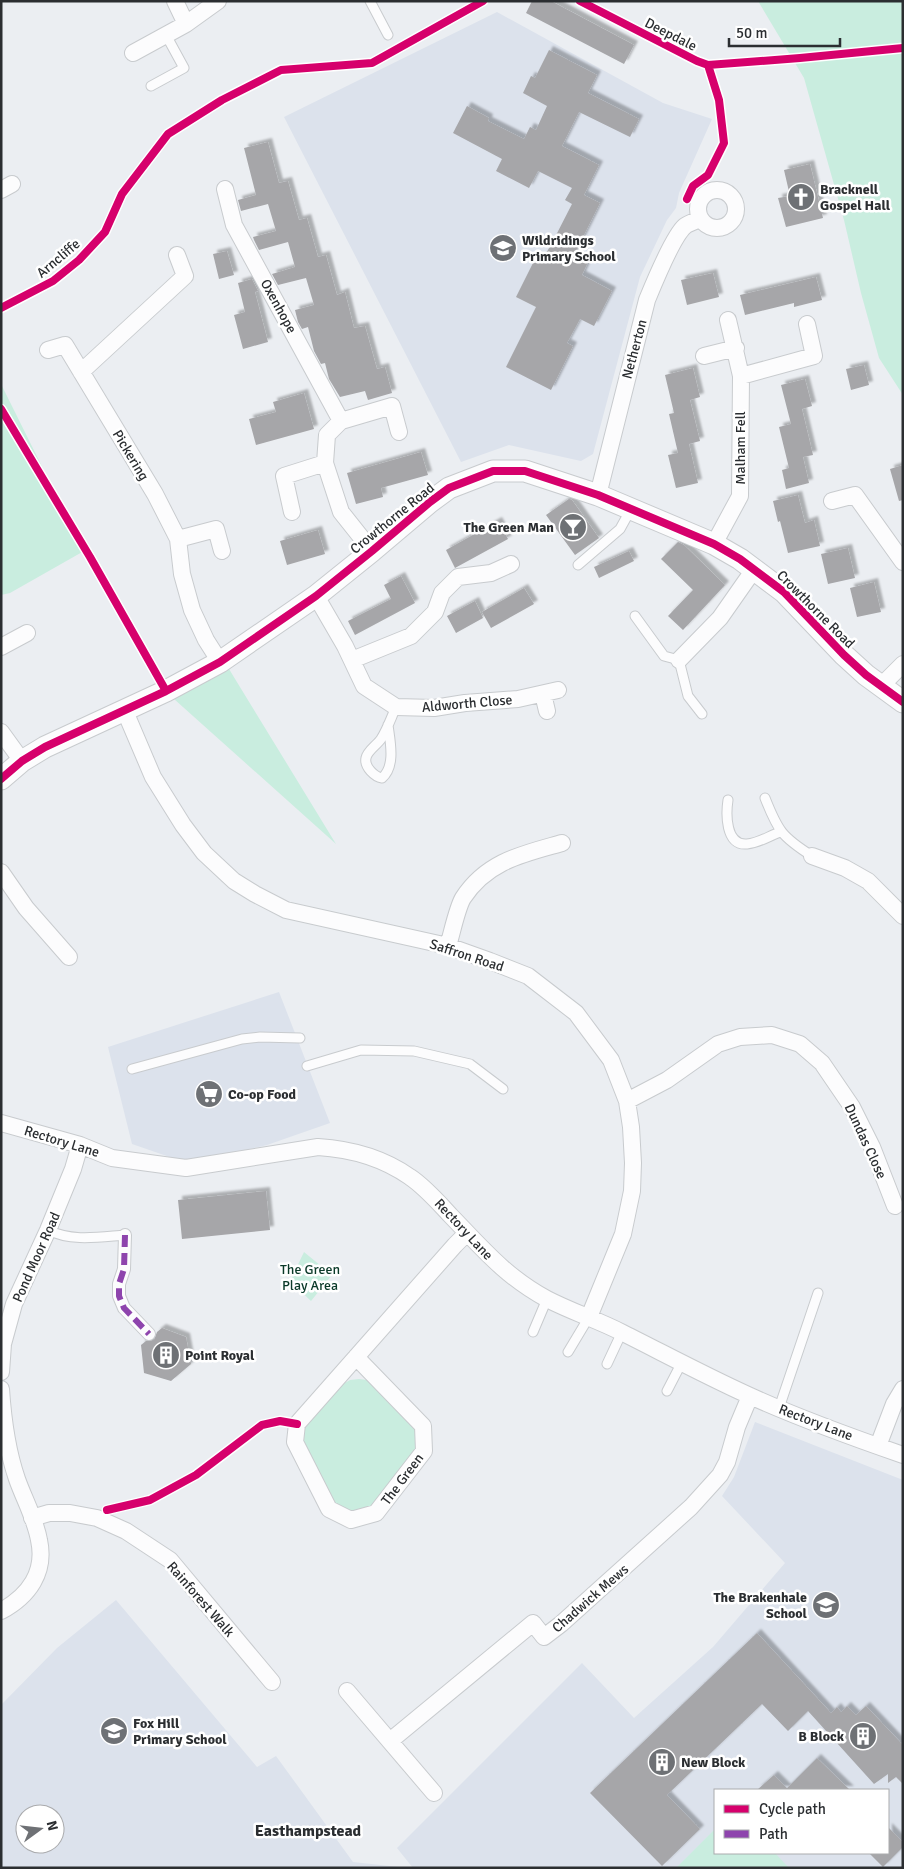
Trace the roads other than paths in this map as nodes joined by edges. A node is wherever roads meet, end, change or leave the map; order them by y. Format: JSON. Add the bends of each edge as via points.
{"nodes":[{"id":1,"x":175,"y":1,"type":"edge"},
{"id":2,"x":370,"y":1,"type":"edge"},
{"id":3,"x":214,"y":2,"type":"edge"},
{"id":4,"x":186,"y":24,"type":"junction"},
{"id":5,"x":166,"y":35,"type":"junction"},
{"id":6,"x":388,"y":35,"type":"dead end"},
{"id":7,"x":133,"y":53,"type":"dead end"},
{"id":8,"x":152,"y":86,"type":"dead end"},
{"id":9,"x":225,"y":189,"type":"dead end"},
{"id":10,"x":700,"y":220,"type":"dead end"},
{"id":11,"x":177,"y":255,"type":"dead end"},
{"id":12,"x":728,"y":320,"type":"dead end"},
{"id":13,"x":807,"y":324,"type":"dead end"},
{"id":14,"x":736,"y":348,"type":"junction"},
{"id":15,"x":48,"y":350,"type":"dead end"},
{"id":16,"x":704,"y":356,"type":"dead end"},
{"id":17,"x":81,"y":372,"type":"junction"},
{"id":18,"x":741,"y":376,"type":"junction"},
{"id":19,"x":341,"y":421,"type":"junction"},
{"id":20,"x":398,"y":432,"type":"dead end"},
{"id":21,"x":325,"y":464,"type":"junction"},
{"id":22,"x":598,"y":494,"type":"junction"},
{"id":23,"x":832,"y":501,"type":"dead end"},
{"id":24,"x":632,"y":509,"type":"junction"},
{"id":25,"x":292,"y":512,"type":"dead end"},
{"id":26,"x":178,"y":539,"type":"junction"},
{"id":27,"x":714,"y":544,"type":"junction"},
{"id":28,"x":222,"y":551,"type":"dead end"},
{"id":29,"x":372,"y":551,"type":"junction"},
{"id":30,"x":903,"y":562,"type":"edge"},
{"id":31,"x":511,"y":564,"type":"dead end"},
{"id":32,"x":578,"y":565,"type":"dead end"},
{"id":33,"x":755,"y":568,"type":"junction"},
{"id":34,"x":316,"y":596,"type":"junction"},
{"id":35,"x":635,"y":616,"type":"dead end"},
{"id":36,"x":27,"y":633,"type":"dead end"},
{"id":37,"x":1,"y":647,"type":"edge"},
{"id":38,"x":352,"y":660,"type":"junction"},
{"id":39,"x":679,"y":660,"type":"junction"},
{"id":40,"x":220,"y":662,"type":"junction"},
{"id":41,"x":903,"y":664,"type":"edge"},
{"id":42,"x":880,"y":687,"type":"junction"},
{"id":43,"x":903,"y":702,"type":"edge"},
{"id":44,"x":396,"y":707,"type":"junction"},
{"id":45,"x":124,"y":710,"type":"junction"},
{"id":46,"x":547,"y":710,"type":"dead end"},
{"id":47,"x":702,"y":714,"type":"dead end"},
{"id":48,"x":388,"y":725,"type":"junction"},
{"id":49,"x":1,"y":732,"type":"edge"},
{"id":50,"x":22,"y":761,"type":"junction"},
{"id":51,"x":1,"y":779,"type":"edge"},
{"id":52,"x":765,"y":798,"type":"dead end"},
{"id":53,"x":728,"y":800,"type":"dead end"},
{"id":54,"x":780,"y":832,"type":"junction"},
{"id":55,"x":562,"y":843,"type":"dead end"},
{"id":56,"x":812,"y":856,"type":"joint"},
{"id":57,"x":1,"y":872,"type":"edge"},
{"id":58,"x":903,"y":916,"type":"edge"},
{"id":59,"x":448,"y":946,"type":"junction"},
{"id":60,"x":69,"y":957,"type":"dead end"},
{"id":61,"x":300,"y":1038,"type":"dead end"},
{"id":62,"x":307,"y":1066,"type":"dead end"},
{"id":63,"x":132,"y":1069,"type":"dead end"},
{"id":64,"x":503,"y":1089,"type":"dead end"},
{"id":65,"x":627,"y":1101,"type":"junction"},
{"id":66,"x":1,"y":1123,"type":"edge"},
{"id":67,"x":80,"y":1145,"type":"junction"},
{"id":68,"x":895,"y":1206,"type":"dead end"},
{"id":69,"x":48,"y":1230,"type":"junction"},
{"id":70,"x":467,"y":1233,"type":"junction"},
{"id":71,"x":125,"y":1235,"type":"joint"},
{"id":72,"x":818,"y":1292,"type":"dead end"},
{"id":73,"x":547,"y":1299,"type":"junction"},
{"id":74,"x":589,"y":1317,"type":"junction"},
{"id":75,"x":533,"y":1332,"type":"dead end"},
{"id":76,"x":622,"y":1332,"type":"junction"},
{"id":77,"x":149,"y":1334,"type":"dead end"},
{"id":78,"x":568,"y":1352,"type":"dead end"},
{"id":79,"x":356,"y":1357,"type":"junction"},
{"id":80,"x":607,"y":1364,"type":"dead end"},
{"id":81,"x":681,"y":1364,"type":"junction"},
{"id":82,"x":1,"y":1372,"type":"edge"},
{"id":83,"x":1,"y":1388,"type":"edge"},
{"id":84,"x":903,"y":1389,"type":"edge"},
{"id":85,"x":667,"y":1391,"type":"dead end"},
{"id":86,"x":750,"y":1396,"type":"junction"},
{"id":87,"x":779,"y":1408,"type":"junction"},
{"id":88,"x":2,"y":1414,"type":"edge"},
{"id":89,"x":878,"y":1446,"type":"junction"},
{"id":90,"x":903,"y":1455,"type":"edge"},
{"id":91,"x":32,"y":1518,"type":"junction"},
{"id":92,"x":1,"y":1611,"type":"edge"},
{"id":93,"x":272,"y":1682,"type":"dead end"},
{"id":94,"x":347,"y":1691,"type":"dead end"},
{"id":95,"x":390,"y":1741,"type":"junction"},
{"id":96,"x":434,"y":1793,"type":"dead end"}],
"edges":[{"from":1,"to":4,"type":"street"},
{"from":2,"to":6,"type":"lane"},
{"from":3,"to":4,"type":"street"},
{"from":4,"to":5,"type":"street"},
{"from":5,"to":7,"type":"street"},
{"from":5,"to":8,"type":"lane","via":[[184,68]]},
{"from":9,"to":19,"type":"street","name":"Oxenhope","via":[[234,225]]},
{"from":10,"to":22,"type":"street","name":"Netherton","via":[[686,225],[674,242],[647,300]]},
{"from":11,"to":17,"type":"street","via":[[185,276]]},
{"from":12,"to":14,"type":"street","name":"Malham Fell"},
{"from":13,"to":18,"type":"street","via":[[814,356]]},
{"from":14,"to":16,"type":"street"},
{"from":14,"to":18,"type":"street","name":"Malham Fell"},
{"from":15,"to":17,"type":"street","name":"Pickering","via":[[65,345]]},
{"from":17,"to":26,"type":"street","name":"Pickering"},
{"from":18,"to":27,"type":"street","name":"Malham Fell","via":[[740,496]]},
{"from":19,"to":20,"type":"street","via":[[392,406]]},
{"from":19,"to":21,"type":"street","via":[[327,435]]},
{"from":21,"to":25,"type":"street","via":[[284,476]]},
{"from":21,"to":29,"type":"street","via":[[341,512]]},
{"from":22,"to":24,"type":"street","name":"Crowthorne Road"},
{"from":22,"to":29,"type":"street","name":"Crowthorne Road","via":[[525,471],[493,470],[449,488]]},
{"from":23,"to":30,"type":"street","via":[[855,496]]},
{"from":24,"to":27,"type":"street","name":"Crowthorne Road"},
{"from":24,"to":32,"type":"lane","via":[[620,529]]},
{"from":26,"to":28,"type":"street","via":[[216,529]]},
{"from":26,"to":40,"type":"street","name":"Pickering","via":[[182,574],[192,610]]},
{"from":27,"to":33,"type":"street","name":"Crowthorne Road"},
{"from":29,"to":34,"type":"street","name":"Crowthorne Road"},
{"from":31,"to":38,"type":"street","via":[[491,573],[458,577],[442,593],[435,612],[410,636]]},
{"from":33,"to":39,"type":"street","via":[[720,618]]},
{"from":33,"to":42,"type":"street","name":"Crowthorne Road","via":[[784,592],[844,655]]},
{"from":34,"to":38,"type":"street"},
{"from":34,"to":40,"type":"street","name":"Crowthorne Road"},
{"from":35,"to":39,"type":"lane","via":[[664,656]]},
{"from":36,"to":37,"type":"street"},
{"from":38,"to":44,"type":"street","via":[[364,686]]},
{"from":39,"to":47,"type":"lane","via":[[688,696]]},
{"from":40,"to":45,"type":"street","name":"Crowthorne Road"},
{"from":41,"to":42,"type":"street"},
{"from":42,"to":43,"type":"street","name":"Crowthorne Road"},
{"from":44,"to":46,"type":"street","name":"Aldworth Close","via":[[434,708],[551,692]]},
{"from":44,"to":48,"type":"lane"},
{"from":45,"to":50,"type":"street","name":"Crowthorne Road"},
{"from":45,"to":59,"type":"street","name":"Saffron Road","via":[[153,776],[183,825],[204,853],[234,881],[286,910]]},
{"from":48,"to":48,"type":"lane","via":[[365,760],[368,767],[382,778],[391,764]]},
{"from":49,"to":50,"type":"street"},
{"from":50,"to":51,"type":"street","name":"Crowthorne Road"},
{"from":52,"to":54,"type":"lane"},
{"from":53,"to":54,"type":"lane","via":[[726,817],[730,833],[737,841],[744,845]]},
{"from":54,"to":56,"type":"lane"},
{"from":55,"to":59,"type":"street","via":[[511,858],[484,875],[463,899]]},
{"from":56,"to":58,"type":"street","via":[[845,868],[868,882]]},
{"from":57,"to":60,"type":"street","via":[[26,908]]},
{"from":59,"to":65,"type":"street","name":"Saffron Road","via":[[528,976],[576,1013],[611,1060]]},
{"from":61,"to":63,"type":"lane","via":[[242,1039]]},
{"from":62,"to":64,"type":"lane","via":[[361,1050],[414,1051],[470,1064]]},
{"from":65,"to":68,"type":"street","name":"Dundas Close","via":[[666,1080],[718,1044],[740,1037],[772,1035],[800,1044],[822,1063],[852,1107]]},
{"from":65,"to":74,"type":"street","name":"Saffron Road","via":[[632,1127],[633,1164],[628,1214]]},
{"from":66,"to":67,"type":"street","name":"Rectory Lane"},
{"from":67,"to":69,"type":"street","name":"Pond Moor Road"},
{"from":67,"to":70,"type":"street","name":"Rectory Lane","via":[[112,1158],[186,1168],[318,1147],[349,1151],[380,1161],[411,1177]]},
{"from":69,"to":71,"type":"lane","via":[[78,1238]]},
{"from":69,"to":82,"type":"street","name":"Pond Moor Road","via":[[14,1304],[3,1344]]},
{"from":70,"to":73,"type":"street","name":"Rectory Lane","via":[[512,1278]]},
{"from":70,"to":79,"type":"street","name":"The Green"},
{"from":71,"to":77,"type":"street","via":[[119,1296],[124,1308]]},
{"from":72,"to":87,"type":"lane"},
{"from":73,"to":74,"type":"street","name":"Rectory Lane"},
{"from":73,"to":75,"type":"lane"},
{"from":74,"to":76,"type":"street","name":"Rectory Lane"},
{"from":74,"to":78,"type":"lane"},
{"from":76,"to":80,"type":"lane"},
{"from":76,"to":81,"type":"street","name":"Rectory Lane"},
{"from":79,"to":79,"type":"street","name":"The Green","via":[[297,1424],[295,1442],[329,1509],[351,1520],[376,1513],[424,1451],[423,1426]]},
{"from":81,"to":85,"type":"lane"},
{"from":81,"to":86,"type":"street","name":"Rectory Lane"},
{"from":83,"to":88,"type":"street"},
{"from":84,"to":89,"type":"street"},
{"from":86,"to":87,"type":"street","name":"Rectory Lane"},
{"from":86,"to":95,"type":"street","name":"Chadwick Mews","via":[[720,1475],[690,1507],[544,1638],[533,1623]]},
{"from":87,"to":89,"type":"street","name":"Rectory Lane"},
{"from":88,"to":91,"type":"street","via":[[16,1478]]},
{"from":89,"to":90,"type":"street","name":"Rectory Lane"},
{"from":91,"to":92,"type":"street","via":[[40,1541],[36,1579],[28,1590]]},
{"from":91,"to":93,"type":"street","name":"Rainforest Walk","via":[[49,1512],[98,1518],[126,1531],[170,1560]]},
{"from":94,"to":95,"type":"street"},
{"from":95,"to":96,"type":"street"}]}
